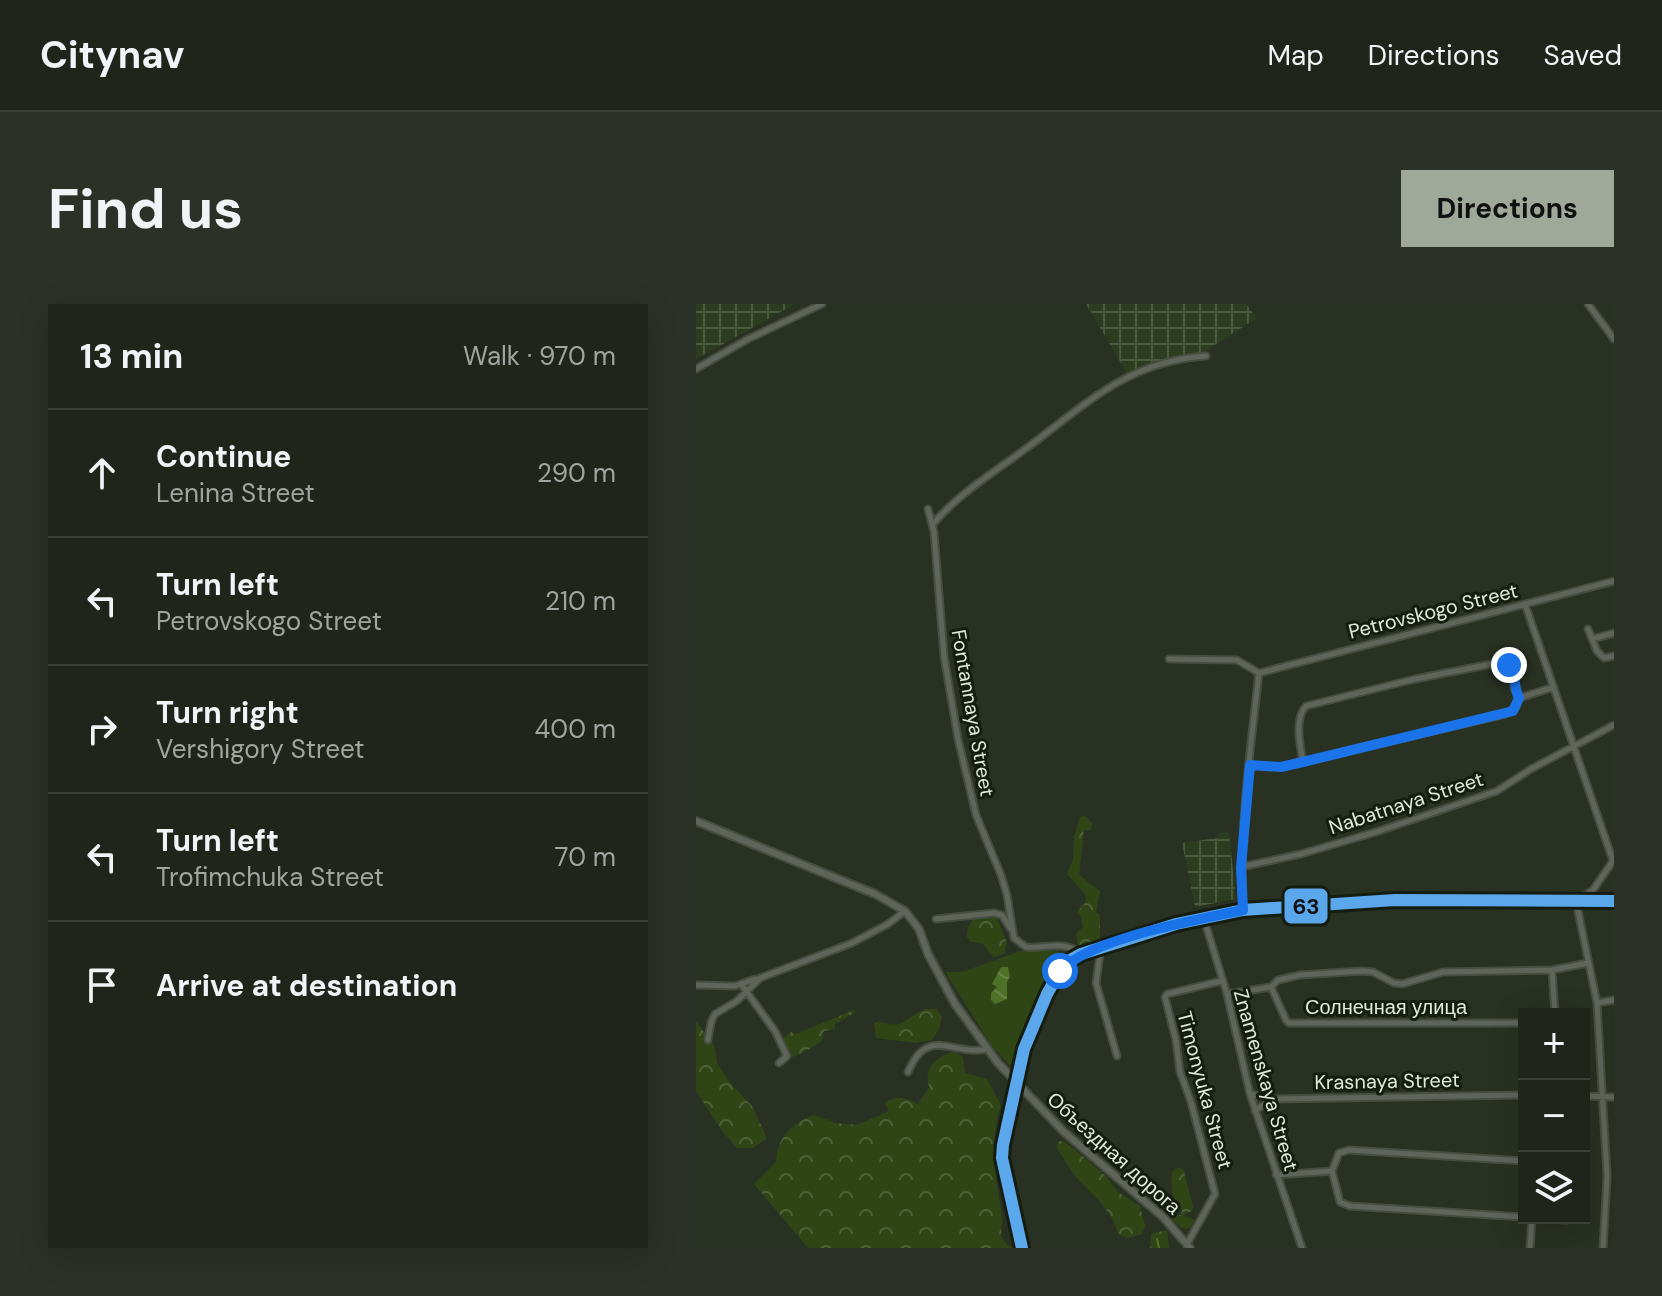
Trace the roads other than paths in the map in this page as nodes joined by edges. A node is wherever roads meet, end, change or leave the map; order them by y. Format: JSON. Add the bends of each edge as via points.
{"nodes":[{"id":1,"x":822,"y":304,"type":"edge"},
{"id":2,"x":1588,"y":304,"type":"edge"},
{"id":3,"x":1614,"y":339,"type":"edge"},
{"id":4,"x":1206,"y":356,"type":"dead end"},
{"id":5,"x":696,"y":369,"type":"edge"},
{"id":6,"x":928,"y":509,"type":"dead end"},
{"id":7,"x":933,"y":525,"type":"junction"},
{"id":8,"x":1614,"y":581,"type":"edge"},
{"id":9,"x":1525,"y":604,"type":"junction"},
{"id":10,"x":1588,"y":629,"type":"dead end"},
{"id":11,"x":1614,"y":633,"type":"edge"},
{"id":12,"x":1592,"y":639,"type":"junction"},
{"id":13,"x":1614,"y":656,"type":"edge"},
{"id":14,"x":1169,"y":659,"type":"dead end"},
{"id":15,"x":1259,"y":673,"type":"junction"},
{"id":16,"x":1554,"y":687,"type":"junction"},
{"id":17,"x":1519,"y":698,"type":"junction"},
{"id":18,"x":1614,"y":725,"type":"edge"},
{"id":19,"x":1575,"y":746,"type":"junction"},
{"id":20,"x":1303,"y":762,"type":"junction"},
{"id":21,"x":1250,"y":765,"type":"junction"},
{"id":22,"x":696,"y":821,"type":"edge"},
{"id":23,"x":1614,"y":861,"type":"edge"},
{"id":24,"x":1241,"y":867,"type":"junction"},
{"id":25,"x":1576,"y":901,"type":"junction"},
{"id":26,"x":1614,"y":901,"type":"edge"},
{"id":27,"x":1243,"y":910,"type":"junction"},
{"id":28,"x":905,"y":911,"type":"junction"},
{"id":29,"x":1002,"y":915,"type":"junction"},
{"id":30,"x":1010,"y":916,"type":"junction"},
{"id":31,"x":936,"y":919,"type":"dead end"},
{"id":32,"x":1204,"y":919,"type":"junction"},
{"id":33,"x":1011,"y":929,"type":"junction"},
{"id":34,"x":1101,"y":947,"type":"junction"},
{"id":35,"x":1081,"y":954,"type":"junction"},
{"id":36,"x":1588,"y":963,"type":"junction"},
{"id":37,"x":1552,"y":970,"type":"junction"},
{"id":38,"x":760,"y":978,"type":"junction"},
{"id":39,"x":1221,"y":981,"type":"junction"},
{"id":40,"x":741,"y":984,"type":"junction"},
{"id":41,"x":696,"y":985,"type":"edge"},
{"id":42,"x":1271,"y":987,"type":"junction"},
{"id":43,"x":745,"y":991,"type":"junction"},
{"id":44,"x":1227,"y":994,"type":"junction"},
{"id":45,"x":1614,"y":1000,"type":"edge"},
{"id":46,"x":1597,"y":1003,"type":"junction"},
{"id":47,"x":1555,"y":1008,"type":"edge"},
{"id":48,"x":1518,"y":1023,"type":"edge"},
{"id":49,"x":708,"y":1040,"type":"dead end"},
{"id":50,"x":987,"y":1049,"type":"junction"},
{"id":51,"x":1117,"y":1056,"type":"dead end"},
{"id":52,"x":779,"y":1063,"type":"dead end"},
{"id":53,"x":908,"y":1072,"type":"dead end"},
{"id":54,"x":1015,"y":1083,"type":"junction"},
{"id":55,"x":1250,"y":1094,"type":"junction"},
{"id":56,"x":1518,"y":1095,"type":"edge"},
{"id":57,"x":1590,"y":1096,"type":"edge"},
{"id":58,"x":1604,"y":1096,"type":"junction"},
{"id":59,"x":1614,"y":1097,"type":"edge"},
{"id":60,"x":1272,"y":1099,"type":"junction"},
{"id":61,"x":1255,"y":1111,"type":"junction"},
{"id":62,"x":1518,"y":1161,"type":"edge"},
{"id":63,"x":1332,"y":1171,"type":"junction"},
{"id":64,"x":1276,"y":1175,"type":"junction"},
{"id":65,"x":1518,"y":1217,"type":"edge"},
{"id":66,"x":1532,"y":1224,"type":"edge"},
{"id":67,"x":1188,"y":1246,"type":"edge"},
{"id":68,"x":1022,"y":1248,"type":"edge"},
{"id":69,"x":1302,"y":1248,"type":"edge"},
{"id":70,"x":1530,"y":1248,"type":"edge"},
{"id":71,"x":1603,"y":1248,"type":"edge"}],
"edges":[{"from":1,"to":5,"type":"street"},
{"from":2,"to":3,"type":"street"},
{"from":4,"to":7,"type":"street","via":[[1170,360],[1104,388],[993,471]]},
{"from":6,"to":7,"type":"street","name":"Fontannaya Street"},
{"from":7,"to":30,"type":"street","name":"Fontannaya Street","via":[[944,656],[961,751]]},
{"from":8,"to":9,"type":"street","name":"Petrovskogo Street"},
{"from":9,"to":15,"type":"street","name":"Petrovskogo Street"},
{"from":9,"to":16,"type":"street"},
{"from":10,"to":12,"type":"street"},
{"from":11,"to":12,"type":"street"},
{"from":12,"to":13,"type":"street","via":[[1604,658]]},
{"from":14,"to":15,"type":"street","via":[[1237,660]]},
{"from":15,"to":21,"type":"street"},
{"from":16,"to":17,"type":"street"},
{"from":16,"to":19,"type":"street"},
{"from":17,"to":20,"type":"street","via":[[1505,714]]},
{"from":17,"to":20,"type":"street","via":[[1513,669],[1502,662],[1306,706],[1298,732]]},
{"from":18,"to":19,"type":"street","name":"Nabatnaya Street"},
{"from":19,"to":23,"type":"street"},
{"from":19,"to":24,"type":"street","name":"Nabatnaya Street","via":[[1497,791],[1376,832]]},
{"from":20,"to":21,"type":"street"},
{"from":21,"to":24,"type":"street"},
{"from":22,"to":28,"type":"street"},
{"from":23,"to":25,"type":"street","via":[[1593,890]]},
{"from":24,"to":27,"type":"street"},
{"from":25,"to":26,"type":"street"},
{"from":25,"to":27,"type":"street","via":[[1395,900]]},
{"from":25,"to":36,"type":"street"},
{"from":27,"to":32,"type":"street"},
{"from":28,"to":38,"type":"street","via":[[852,943]]},
{"from":28,"to":50,"type":"street","name":"Объездная дорога","via":[[955,1004]]},
{"from":29,"to":30,"type":"street"},
{"from":29,"to":31,"type":"street","via":[[982,912]]},
{"from":29,"to":33,"type":"street"},
{"from":30,"to":33,"type":"street","name":"Fontannaya Street"},
{"from":32,"to":34,"type":"street"},
{"from":32,"to":39,"type":"street","name":"Znamenskaya Street"},
{"from":33,"to":35,"type":"street","via":[[1023,946],[1065,945]]},
{"from":34,"to":35,"type":"street"},
{"from":34,"to":51,"type":"street","via":[[1096,983]]},
{"from":35,"to":54,"type":"street","via":[[1060,971],[1047,994]]},
{"from":36,"to":37,"type":"street"},
{"from":36,"to":46,"type":"street"},
{"from":37,"to":42,"type":"street","via":[[1443,972],[1402,984],[1362,971],[1300,975]]},
{"from":37,"to":47,"type":"street"},
{"from":38,"to":40,"type":"street"},
{"from":38,"to":43,"type":"street"},
{"from":39,"to":44,"type":"street","name":"Znamenskaya Street"},
{"from":39,"to":67,"type":"street","name":"Timonyuka Street","via":[[1165,997],[1215,1194]]},
{"from":40,"to":41,"type":"street"},
{"from":40,"to":43,"type":"street"},
{"from":42,"to":44,"type":"street"},
{"from":42,"to":48,"type":"street","name":"Солнечная улица","via":[[1289,1023]]},
{"from":43,"to":49,"type":"street","via":[[715,1014]]},
{"from":43,"to":52,"type":"street","via":[[787,1056]]},
{"from":44,"to":55,"type":"street","name":"Znamenskaya Street"},
{"from":45,"to":46,"type":"street"},
{"from":46,"to":58,"type":"street"},
{"from":50,"to":53,"type":"street","via":[[927,1047]]},
{"from":50,"to":54,"type":"street","name":"Объездная дорога"},
{"from":54,"to":67,"type":"street","name":"Объездная дорога"},
{"from":54,"to":68,"type":"street","via":[[1002,1152]]},
{"from":55,"to":60,"type":"street","name":"Krasnaya Street"},
{"from":55,"to":61,"type":"street","name":"Znamenskaya Street"},
{"from":56,"to":60,"type":"street","name":"Krasnaya Street"},
{"from":57,"to":58,"type":"street"},
{"from":58,"to":59,"type":"street"},
{"from":58,"to":71,"type":"street"},
{"from":60,"to":61,"type":"street"},
{"from":61,"to":64,"type":"street","name":"Znamenskaya Street"},
{"from":62,"to":63,"type":"street","via":[[1349,1150],[1339,1153]]},
{"from":63,"to":64,"type":"street"},
{"from":63,"to":65,"type":"street","via":[[1340,1202],[1350,1206]]},
{"from":64,"to":69,"type":"street","name":"Znamenskaya Street"},
{"from":66,"to":70,"type":"street"}]}
